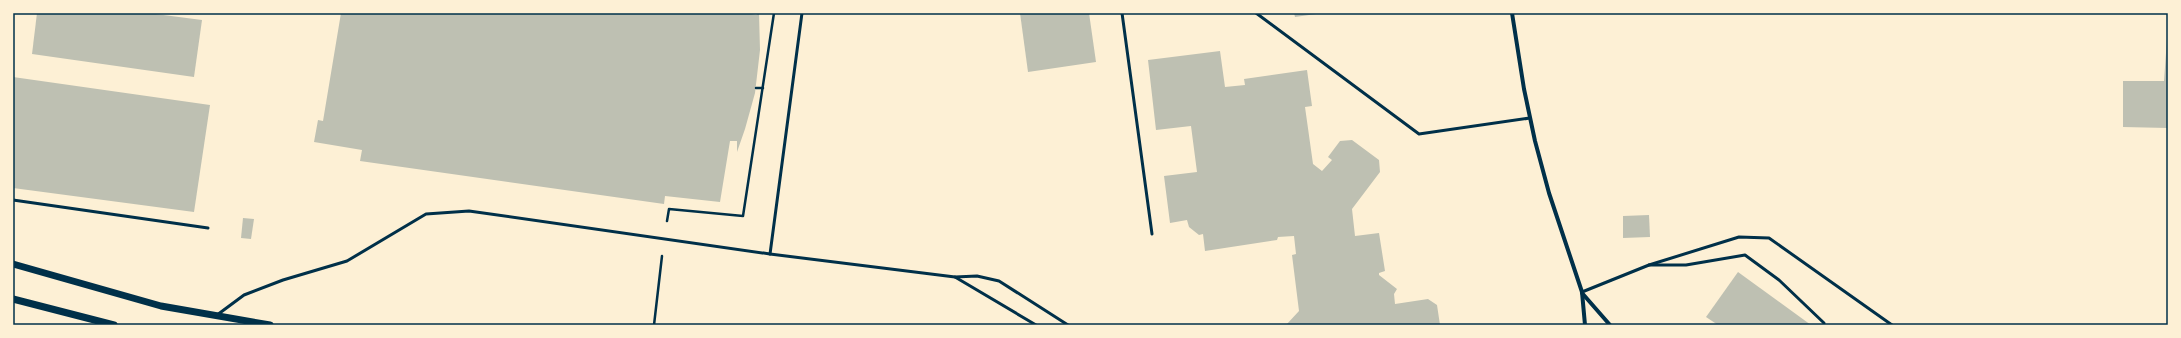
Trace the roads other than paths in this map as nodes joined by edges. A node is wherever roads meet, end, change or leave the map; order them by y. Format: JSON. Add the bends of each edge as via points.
{"nodes":[{"id":1,"x":802,"y":13,"type":"edge"},
{"id":2,"x":1122,"y":13,"type":"edge"},
{"id":3,"x":1256,"y":13,"type":"edge"},
{"id":4,"x":1512,"y":13,"type":"edge"},
{"id":5,"x":1530,"y":118,"type":"junction"},
{"id":6,"x":13,"y":200,"type":"edge"},
{"id":7,"x":208,"y":228,"type":"dead end"},
{"id":8,"x":1152,"y":234,"type":"dead end"},
{"id":9,"x":770,"y":254,"type":"junction"},
{"id":10,"x":13,"y":264,"type":"edge"},
{"id":11,"x":1649,"y":265,"type":"junction"},
{"id":12,"x":956,"y":277,"type":"junction"},
{"id":13,"x":1582,"y":292,"type":"junction"},
{"id":14,"x":13,"y":299,"type":"edge"},
{"id":15,"x":216,"y":317,"type":"junction"},
{"id":16,"x":114,"y":325,"type":"edge"},
{"id":17,"x":270,"y":325,"type":"edge"},
{"id":18,"x":1036,"y":325,"type":"edge"},
{"id":19,"x":1068,"y":325,"type":"edge"},
{"id":20,"x":1585,"y":325,"type":"edge"},
{"id":21,"x":1610,"y":325,"type":"edge"},
{"id":22,"x":1824,"y":325,"type":"edge"},
{"id":23,"x":1892,"y":325,"type":"edge"}],
"edges":[{"from":1,"to":9,"type":"lane"},
{"from":2,"to":8,"type":"lane"},
{"from":3,"to":5,"type":"lane","via":[[1419,134]]},
{"from":4,"to":5,"type":"street"},
{"from":5,"to":13,"type":"street","via":[[1549,193]]},
{"from":6,"to":7,"type":"lane"},
{"from":9,"to":12,"type":"lane"},
{"from":9,"to":15,"type":"lane","via":[[469,211],[426,214],[347,261],[244,295]]},
{"from":10,"to":15,"type":"street","via":[[161,306]]},
{"from":11,"to":13,"type":"lane"},
{"from":11,"to":22,"type":"lane","via":[[1686,265],[1745,255],[1779,280]]},
{"from":11,"to":23,"type":"lane","via":[[1739,237],[1768,238]]},
{"from":12,"to":18,"type":"lane"},
{"from":12,"to":19,"type":"lane","via":[[977,276],[999,281]]},
{"from":13,"to":20,"type":"street"},
{"from":13,"to":21,"type":"street"},
{"from":14,"to":16,"type":"street"},
{"from":15,"to":17,"type":"street"}]}
